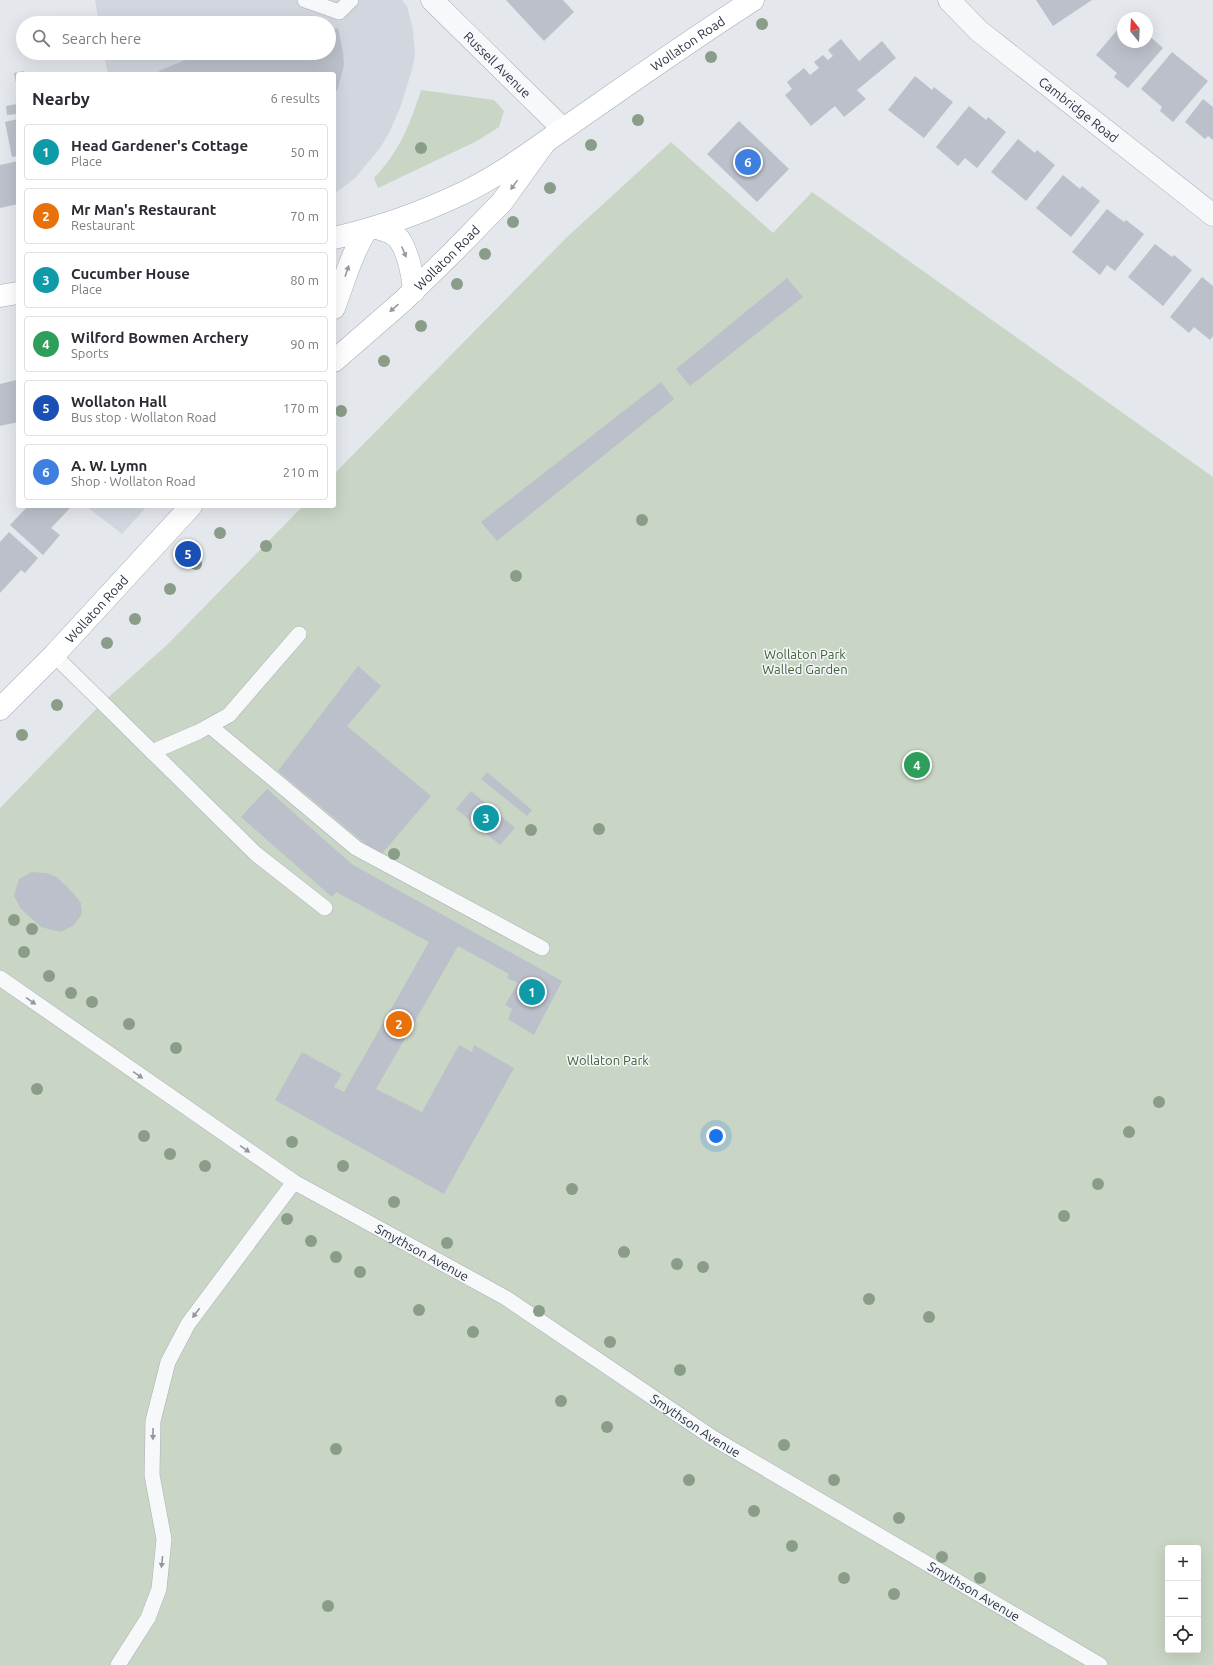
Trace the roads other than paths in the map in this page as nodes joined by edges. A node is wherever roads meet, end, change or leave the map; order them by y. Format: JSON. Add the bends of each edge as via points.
{"nodes":[{"id":1,"x":304,"y":0,"type":"edge"},
{"id":2,"x":351,"y":0,"type":"edge"},
{"id":3,"x":432,"y":0,"type":"edge"},
{"id":4,"x":949,"y":0,"type":"edge"},
{"id":5,"x":748,"y":1,"type":"edge"},
{"id":6,"x":563,"y":129,"type":"junction"},
{"id":7,"x":545,"y":142,"type":"junction"},
{"id":8,"x":1213,"y":215,"type":"edge"},
{"id":9,"x":371,"y":229,"type":"junction"},
{"id":10,"x":336,"y":238,"type":"edge"},
{"id":11,"x":414,"y":291,"type":"junction"},
{"id":12,"x":16,"y":293,"type":"edge"},
{"id":13,"x":0,"y":296,"type":"edge"},
{"id":14,"x":336,"y":302,"type":"edge"},
{"id":15,"x":336,"y":359,"type":"edge"},
{"id":16,"x":189,"y":508,"type":"edge"},
{"id":17,"x":300,"y":634,"type":"dead end"},
{"id":18,"x":54,"y":655,"type":"junction"},
{"id":19,"x":0,"y":709,"type":"edge"},
{"id":20,"x":210,"y":726,"type":"junction"},
{"id":21,"x":152,"y":752,"type":"junction"},
{"id":22,"x":325,"y":908,"type":"dead end"},
{"id":23,"x":542,"y":948,"type":"dead end"},
{"id":24,"x":0,"y":978,"type":"edge"},
{"id":25,"x":294,"y":1182,"type":"junction"},
{"id":26,"x":118,"y":1665,"type":"edge"},
{"id":27,"x":1100,"y":1665,"type":"edge"}],
"edges":[{"from":1,"to":2,"type":"lane","via":[[339,12]]},
{"from":3,"to":6,"type":"street","name":"Russell Avenue"},
{"from":4,"to":8,"type":"street","name":"Cambridge Road","via":[[979,31]]},
{"from":5,"to":6,"type":"street","name":"Wollaton Road"},
{"from":6,"to":7,"type":"street","name":"Wollaton Road"},
{"from":7,"to":9,"type":"street","name":"Wollaton Road","via":[[464,193],[423,212]]},
{"from":7,"to":11,"type":"street","name":"Wollaton Road","one_way":true,"via":[[502,202]]},
{"from":9,"to":10,"type":"street","name":"Wollaton Road"},
{"from":9,"to":11,"type":"street","one_way":true,"via":[[390,233],[400,240],[412,269]]},
{"from":14,"to":9,"type":"street","one_way":true,"via":[[358,244]]},
{"from":11,"to":15,"type":"street","name":"Wollaton Road","one_way":true},
{"from":12,"to":13,"type":"street"},
{"from":16,"to":18,"type":"street","name":"Wollaton Road"},
{"from":17,"to":20,"type":"lane","via":[[229,716]]},
{"from":18,"to":19,"type":"street","name":"Wollaton Road"},
{"from":18,"to":21,"type":"lane"},
{"from":20,"to":21,"type":"lane"},
{"from":20,"to":23,"type":"lane","via":[[356,848]]},
{"from":21,"to":22,"type":"lane","via":[[256,854]]},
{"from":24,"to":25,"type":"lane","name":"Smythson Avenue","one_way":true},
{"from":25,"to":26,"type":"lane","one_way":true,"via":[[188,1324],[168,1362],[153,1421],[152,1475],[164,1539],[159,1589],[148,1618]]},
{"from":25,"to":27,"type":"lane","name":"Smythson Avenue","via":[[506,1298],[713,1438]]}]}
